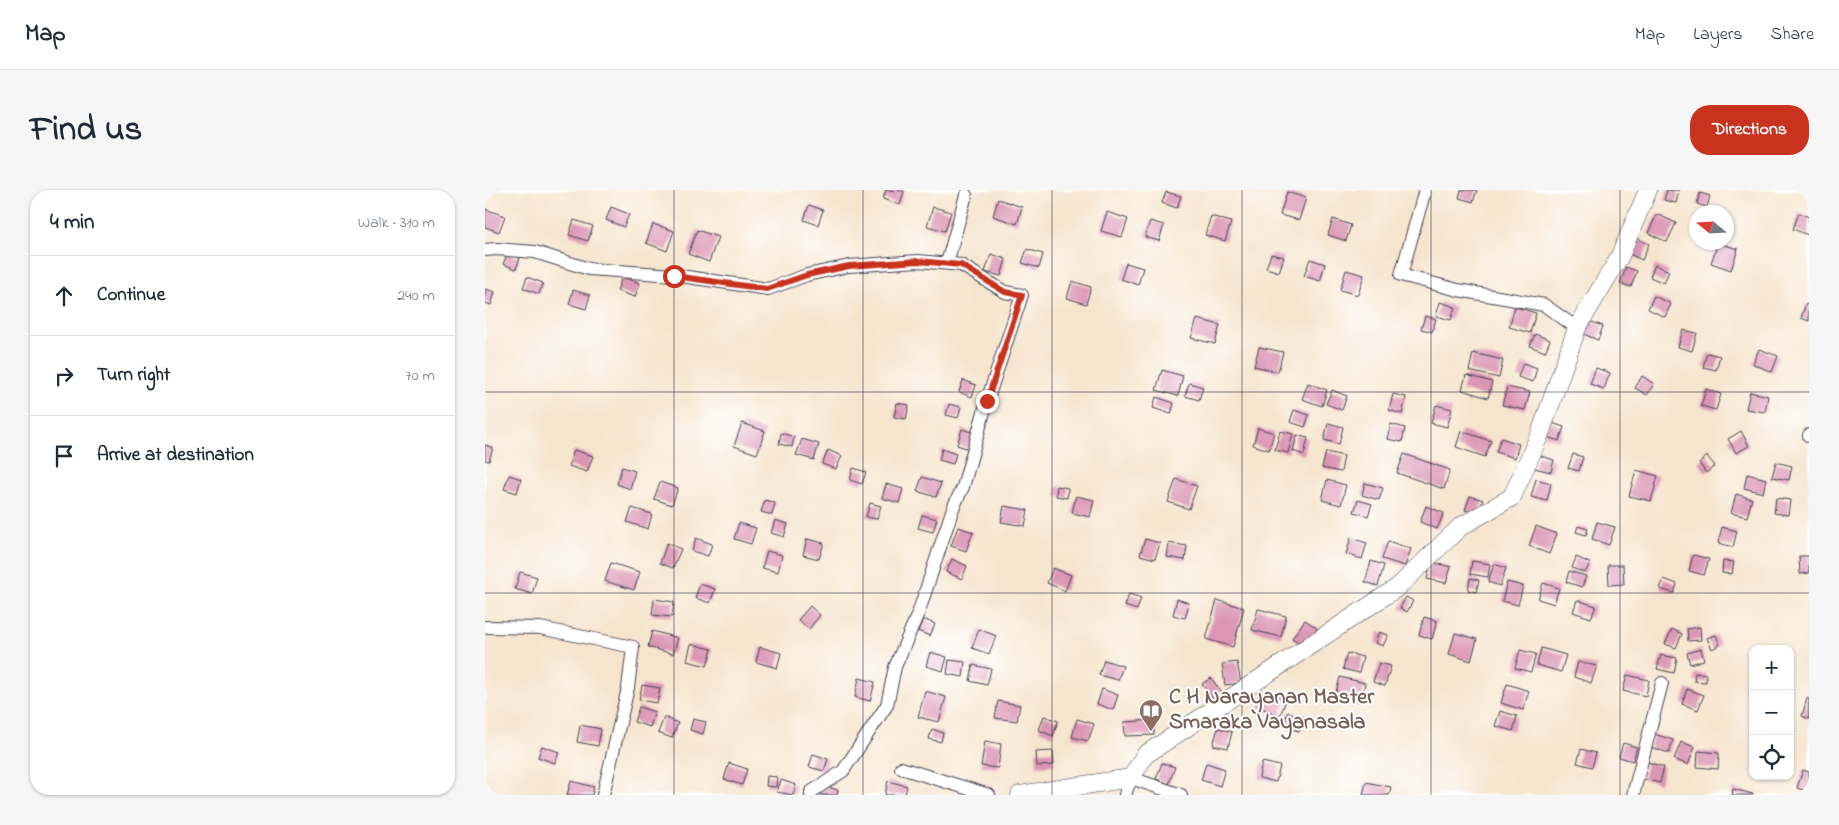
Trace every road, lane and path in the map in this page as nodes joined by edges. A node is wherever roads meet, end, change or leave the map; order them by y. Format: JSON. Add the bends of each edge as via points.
{"nodes":[{"id":1,"x":1425,"y":190,"type":"edge"},
{"id":2,"x":1649,"y":190,"type":"edge"},
{"id":3,"x":966,"y":195,"type":"dead end"},
{"id":4,"x":485,"y":250,"type":"edge"},
{"id":5,"x":947,"y":264,"type":"junction"},
{"id":6,"x":1577,"y":328,"type":"junction"},
{"id":7,"x":485,"y":627,"type":"edge"},
{"id":8,"x":1662,"y":683,"type":"dead end"},
{"id":9,"x":901,"y":768,"type":"dead end"},
{"id":10,"x":1131,"y":778,"type":"junction"},
{"id":11,"x":603,"y":795,"type":"edge"},
{"id":12,"x":811,"y":795,"type":"edge"},
{"id":13,"x":989,"y":795,"type":"edge"},
{"id":14,"x":1019,"y":795,"type":"edge"},
{"id":15,"x":1125,"y":795,"type":"edge"},
{"id":16,"x":1181,"y":795,"type":"edge"},
{"id":17,"x":1633,"y":795,"type":"edge"}],
"edges":[{"from":1,"to":6,"type":"street","via":[[1401,275],[1458,290],[1544,304]]},
{"from":2,"to":6,"type":"main road","via":[[1620,256]]},
{"from":3,"to":5,"type":"street"},
{"from":4,"to":5,"type":"street","via":[[535,252],[589,269],[674,276],[767,289],[807,275],[849,266],[918,261]]},
{"from":5,"to":12,"type":"street","via":[[961,265],[1005,292],[1022,295],[963,487],[919,612],[895,667],[887,706],[843,771]]},
{"from":6,"to":10,"type":"main road","via":[[1540,434],[1512,497],[1460,527],[1398,587],[1145,755]]},
{"from":7,"to":11,"type":"street","via":[[540,628],[633,647],[628,688]]},
{"from":8,"to":17,"type":"street"},
{"from":9,"to":13,"type":"street"},
{"from":10,"to":14,"type":"main road"},
{"from":10,"to":15,"type":"street"},
{"from":10,"to":16,"type":"street"}]}
